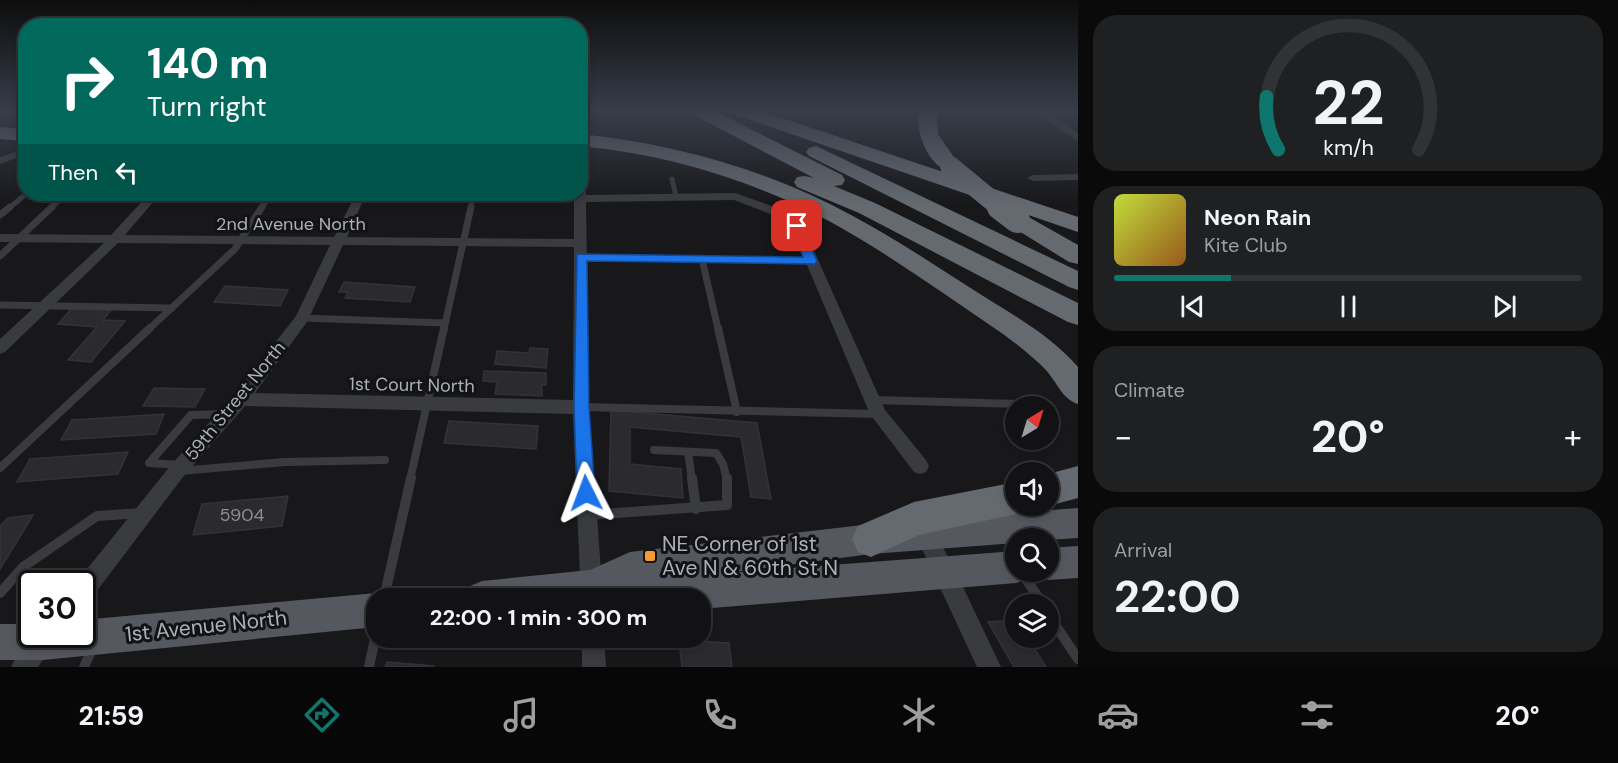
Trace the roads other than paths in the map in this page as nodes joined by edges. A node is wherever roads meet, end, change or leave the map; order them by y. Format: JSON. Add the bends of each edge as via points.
{"nodes":[{"id":1,"x":592,"y":142,"type":"edge"},
{"id":2,"x":649,"y":142,"type":"edge"},
{"id":3,"x":761,"y":142,"type":"edge"},
{"id":4,"x":796,"y":142,"type":"edge"},
{"id":5,"x":834,"y":142,"type":"edge"},
{"id":6,"x":933,"y":142,"type":"edge"},
{"id":7,"x":18,"y":155,"type":"edge"},
{"id":8,"x":0,"y":161,"type":"edge"},
{"id":9,"x":1078,"y":177,"type":"edge"},
{"id":10,"x":1033,"y":178,"type":"dead end"},
{"id":11,"x":672,"y":179,"type":"dead end"},
{"id":12,"x":676,"y":196,"type":"junction"},
{"id":13,"x":588,"y":199,"type":"edge"},
{"id":14,"x":18,"y":200,"type":"edge"},
{"id":15,"x":59,"y":201,"type":"edge"},
{"id":16,"x":149,"y":201,"type":"edge"},
{"id":17,"x":266,"y":201,"type":"edge"},
{"id":18,"x":358,"y":201,"type":"edge"},
{"id":19,"x":472,"y":201,"type":"edge"},
{"id":20,"x":581,"y":201,"type":"edge"},
{"id":21,"x":0,"y":215,"type":"edge"},
{"id":22,"x":1078,"y":225,"type":"edge"},
{"id":23,"x":0,"y":238,"type":"edge"},
{"id":24,"x":19,"y":238,"type":"junction"},
{"id":25,"x":114,"y":240,"type":"junction"},
{"id":26,"x":240,"y":241,"type":"junction"},
{"id":27,"x":338,"y":242,"type":"junction"},
{"id":28,"x":462,"y":243,"type":"junction"},
{"id":29,"x":582,"y":250,"type":"junction"},
{"id":30,"x":0,"y":256,"type":"edge"},
{"id":31,"x":1078,"y":256,"type":"edge"},
{"id":32,"x":702,"y":260,"type":"junction"},
{"id":33,"x":811,"y":261,"type":"junction"},
{"id":34,"x":1078,"y":281,"type":"edge"},
{"id":35,"x":0,"y":305,"type":"edge"},
{"id":36,"x":977,"y":305,"type":"junction"},
{"id":37,"x":1078,"y":305,"type":"edge"},
{"id":38,"x":45,"y":306,"type":"junction"},
{"id":39,"x":172,"y":308,"type":"junction"},
{"id":40,"x":1078,"y":315,"type":"edge"},
{"id":41,"x":302,"y":318,"type":"junction"},
{"id":42,"x":445,"y":323,"type":"junction"},
{"id":43,"x":0,"y":348,"type":"edge"},
{"id":44,"x":1078,"y":357,"type":"edge"},
{"id":45,"x":1078,"y":392,"type":"edge"},
{"id":46,"x":241,"y":399,"type":"junction"},
{"id":47,"x":1005,"y":404,"type":"edge"},
{"id":48,"x":427,"y":405,"type":"junction"},
{"id":49,"x":581,"y":407,"type":"junction"},
{"id":50,"x":875,"y":407,"type":"junction"},
{"id":51,"x":737,"y":412,"type":"junction"},
{"id":52,"x":228,"y":414,"type":"junction"},
{"id":53,"x":654,"y":450,"type":"dead end"},
{"id":54,"x":688,"y":452,"type":"junction"},
{"id":55,"x":385,"y":460,"type":"dead end"},
{"id":56,"x":920,"y":466,"type":"dead end"},
{"id":57,"x":0,"y":468,"type":"edge"},
{"id":58,"x":180,"y":468,"type":"junction"},
{"id":59,"x":1078,"y":482,"type":"edge"},
{"id":60,"x":1059,"y":487,"type":"edge"},
{"id":61,"x":1005,"y":500,"type":"edge"},
{"id":62,"x":696,"y":509,"type":"junction"},
{"id":63,"x":144,"y":513,"type":"junction"},
{"id":64,"x":587,"y":515,"type":"junction"},
{"id":65,"x":1078,"y":523,"type":"edge"},
{"id":66,"x":926,"y":536,"type":"junction"},
{"id":67,"x":871,"y":539,"type":"junction"},
{"id":68,"x":1078,"y":561,"type":"edge"},
{"id":69,"x":1059,"y":563,"type":"edge"},
{"id":70,"x":1005,"y":568,"type":"edge"},
{"id":71,"x":946,"y":573,"type":"junction"},
{"id":72,"x":96,"y":574,"type":"edge"},
{"id":73,"x":386,"y":588,"type":"edge"},
{"id":74,"x":592,"y":588,"type":"edge"},
{"id":75,"x":600,"y":588,"type":"edge"},
{"id":76,"x":711,"y":591,"type":"edge"},
{"id":77,"x":0,"y":593,"type":"edge"},
{"id":78,"x":366,"y":611,"type":"edge"},
{"id":79,"x":1059,"y":630,"type":"edge"},
{"id":80,"x":0,"y":642,"type":"edge"},
{"id":81,"x":18,"y":645,"type":"edge"},
{"id":82,"x":38,"y":648,"type":"edge"},
{"id":83,"x":373,"y":648,"type":"edge"},
{"id":84,"x":593,"y":648,"type":"edge"},
{"id":85,"x":91,"y":652,"type":"edge"},
{"id":86,"x":1078,"y":659,"type":"edge"},
{"id":87,"x":369,"y":667,"type":"edge"},
{"id":88,"x":594,"y":667,"type":"edge"},
{"id":89,"x":988,"y":667,"type":"edge"}],
"edges":[{"from":1,"to":36,"type":"highway","via":[[674,156],[746,176],[804,200],[886,245]]},
{"from":2,"to":40,"type":"highway","via":[[732,157],[798,180],[867,208]]},
{"from":3,"to":37,"type":"highway"},
{"from":4,"to":34,"type":"highway"},
{"from":5,"to":22,"type":"highway"},
{"from":6,"to":31,"type":"highway","bridge":true,"via":[[950,166],[983,195]]},
{"from":7,"to":8,"type":"street"},
{"from":9,"to":10,"type":"street"},
{"from":11,"to":12,"type":"lane"},
{"from":12,"to":13,"type":"street"},
{"from":12,"to":33,"type":"street","via":[[735,196],[790,217]]},
{"from":14,"to":21,"type":"lane"},
{"from":15,"to":24,"type":"lane"},
{"from":16,"to":25,"type":"street"},
{"from":17,"to":26,"type":"lane"},
{"from":18,"to":27,"type":"street","name":"59th Street North"},
{"from":19,"to":28,"type":"lane"},
{"from":20,"to":29,"type":"street"},
{"from":23,"to":24,"type":"street","name":"2nd Avenue North"},
{"from":24,"to":25,"type":"street","name":"2nd Avenue North"},
{"from":24,"to":30,"type":"lane"},
{"from":25,"to":26,"type":"street","name":"2nd Avenue North"},
{"from":25,"to":38,"type":"street"},
{"from":26,"to":27,"type":"street","name":"2nd Avenue North"},
{"from":26,"to":39,"type":"lane"},
{"from":27,"to":28,"type":"street","name":"2nd Avenue North"},
{"from":27,"to":41,"type":"street","name":"59th Street North"},
{"from":28,"to":29,"type":"street","name":"2nd Avenue North"},
{"from":28,"to":42,"type":"lane"},
{"from":29,"to":32,"type":"lane"},
{"from":29,"to":49,"type":"street"},
{"from":32,"to":33,"type":"lane"},
{"from":32,"to":51,"type":"lane"},
{"from":33,"to":50,"type":"street"},
{"from":35,"to":38,"type":"lane"},
{"from":36,"to":44,"type":"highway"},
{"from":36,"to":45,"type":"highway","via":[[1034,343],[1070,377]]},
{"from":38,"to":39,"type":"lane"},
{"from":38,"to":43,"type":"street"},
{"from":39,"to":57,"type":"lane"},
{"from":41,"to":42,"type":"lane"},
{"from":41,"to":46,"type":"street","name":"59th Street North"},
{"from":42,"to":48,"type":"lane"},
{"from":46,"to":48,"type":"street","name":"1st Court North"},
{"from":46,"to":52,"type":"street","name":"59th Street North"},
{"from":47,"to":50,"type":"lane"},
{"from":48,"to":49,"type":"street","name":"1st Court North"},
{"from":48,"to":73,"type":"lane"},
{"from":49,"to":51,"type":"lane"},
{"from":49,"to":64,"type":"street"},
{"from":50,"to":51,"type":"lane"},
{"from":50,"to":56,"type":"street"},
{"from":52,"to":58,"type":"street","name":"59th Street North"},
{"from":52,"to":58,"type":"lane","via":[[190,415],[149,463]]},
{"from":53,"to":54,"type":"lane"},
{"from":54,"to":62,"type":"lane"},
{"from":54,"to":62,"type":"lane","via":[[717,453],[722,459],[730,498],[727,506]]},
{"from":55,"to":58,"type":"lane"},
{"from":58,"to":63,"type":"street","name":"59th Street North"},
{"from":59,"to":60,"type":"highway"},
{"from":61,"to":67,"type":"highway","via":[[914,519]]},
{"from":62,"to":64,"type":"lane"},
{"from":63,"to":72,"type":"street","name":"59th Street North"},
{"from":63,"to":77,"type":"lane","via":[[97,516],[23,567]]},
{"from":64,"to":74,"type":"street"},
{"from":65,"to":66,"type":"main road"},
{"from":66,"to":67,"type":"main road"},
{"from":66,"to":71,"type":"street"},
{"from":67,"to":75,"type":"main road","via":[[630,569]]},
{"from":68,"to":69,"type":"main road"},
{"from":70,"to":71,"type":"main road"},
{"from":71,"to":76,"type":"main road"},
{"from":71,"to":89,"type":"street"},
{"from":78,"to":85,"type":"main road","name":"1st Avenue North"},
{"from":79,"to":86,"type":"lane"},
{"from":80,"to":81,"type":"main road","name":"1st Avenue North"},
{"from":82,"to":85,"type":"main road","name":"1st Avenue North"},
{"from":83,"to":87,"type":"lane"},
{"from":84,"to":88,"type":"street"}]}
